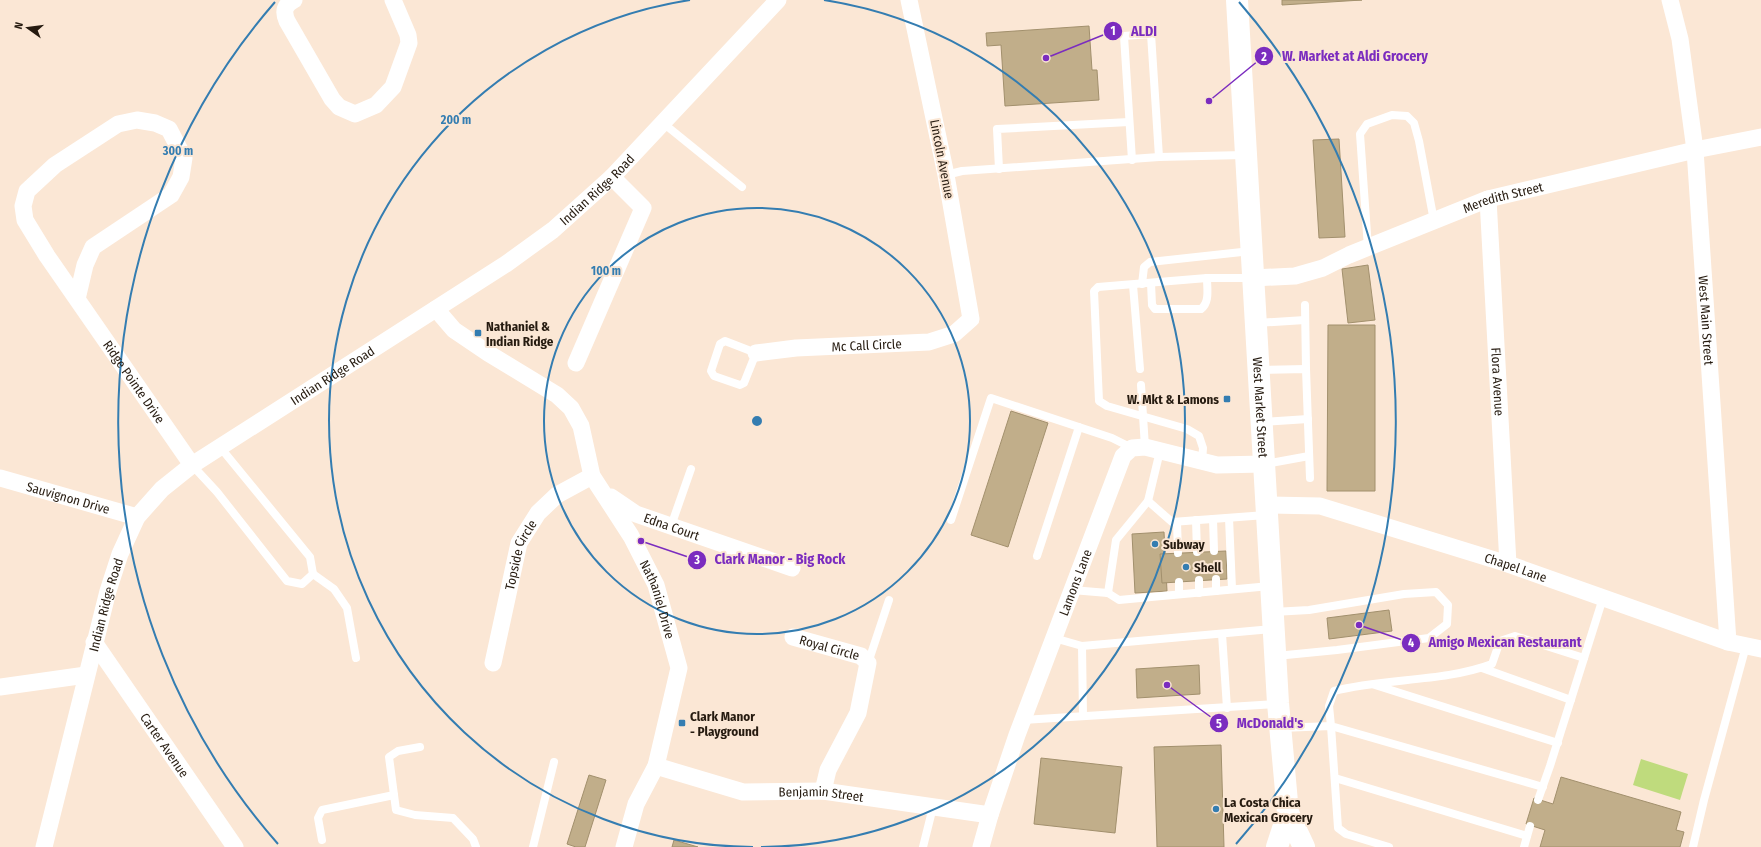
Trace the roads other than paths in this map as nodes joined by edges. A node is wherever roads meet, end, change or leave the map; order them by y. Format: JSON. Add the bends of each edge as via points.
{"nodes":[{"id":1,"x":294,"y":0,"type":"edge"},
{"id":2,"x":393,"y":0,"type":"edge"},
{"id":3,"x":778,"y":0,"type":"edge"},
{"id":4,"x":910,"y":0,"type":"edge"},
{"id":5,"x":1237,"y":0,"type":"edge"},
{"id":6,"x":1670,"y":0,"type":"edge"},
{"id":7,"x":1128,"y":122,"type":"junction"},
{"id":8,"x":663,"y":123,"type":"junction"},
{"id":9,"x":1761,"y":137,"type":"edge"},
{"id":10,"x":1695,"y":150,"type":"junction"},
{"id":11,"x":1246,"y":155,"type":"junction"},
{"id":12,"x":1159,"y":157,"type":"junction"},
{"id":13,"x":1132,"y":160,"type":"junction"},
{"id":14,"x":999,"y":169,"type":"junction"},
{"id":15,"x":946,"y":175,"type":"junction"},
{"id":16,"x":612,"y":177,"type":"junction"},
{"id":17,"x":742,"y":187,"type":"dead end"},
{"id":18,"x":1488,"y":199,"type":"junction"},
{"id":19,"x":1434,"y":221,"type":"junction"},
{"id":20,"x":1368,"y":248,"type":"junction"},
{"id":21,"x":1252,"y":251,"type":"junction"},
{"id":22,"x":1207,"y":278,"type":"junction"},
{"id":23,"x":1254,"y":278,"type":"junction"},
{"id":24,"x":1151,"y":283,"type":"junction"},
{"id":25,"x":1142,"y":284,"type":"junction"},
{"id":26,"x":1132,"y":285,"type":"junction"},
{"id":27,"x":77,"y":299,"type":"junction"},
{"id":28,"x":1305,"y":305,"type":"dead end"},
{"id":29,"x":436,"y":309,"type":"junction"},
{"id":30,"x":970,"y":319,"type":"joint"},
{"id":31,"x":1305,"y":320,"type":"junction"},
{"id":32,"x":1256,"y":324,"type":"junction"},
{"id":33,"x":756,"y":353,"type":"junction"},
{"id":34,"x":576,"y":363,"type":"dead end"},
{"id":35,"x":1306,"y":369,"type":"junction"},
{"id":36,"x":1140,"y":370,"type":"dead end"},
{"id":37,"x":1259,"y":370,"type":"junction"},
{"id":38,"x":1141,"y":385,"type":"dead end"},
{"id":39,"x":1143,"y":416,"type":"junction"},
{"id":40,"x":1308,"y":419,"type":"junction"},
{"id":41,"x":1262,"y":422,"type":"junction"},
{"id":42,"x":1079,"y":427,"type":"junction"},
{"id":43,"x":220,"y":447,"type":"junction"},
{"id":44,"x":1146,"y":449,"type":"junction"},
{"id":45,"x":1309,"y":456,"type":"junction"},
{"id":46,"x":1202,"y":461,"type":"junction"},
{"id":47,"x":1264,"y":464,"type":"junction"},
{"id":48,"x":192,"y":465,"type":"junction"},
{"id":49,"x":691,"y":469,"type":"dead end"},
{"id":50,"x":0,"y":478,"type":"edge"},
{"id":51,"x":1310,"y":478,"type":"dead end"},
{"id":52,"x":597,"y":483,"type":"junction"},
{"id":53,"x":1148,"y":501,"type":"junction"},
{"id":54,"x":1267,"y":510,"type":"junction"},
{"id":55,"x":137,"y":517,"type":"junction"},
{"id":56,"x":1229,"y":518,"type":"junction"},
{"id":57,"x":1213,"y":519,"type":"junction"},
{"id":58,"x":951,"y":520,"type":"dead end"},
{"id":59,"x":1196,"y":520,"type":"junction"},
{"id":60,"x":1177,"y":522,"type":"junction"},
{"id":61,"x":671,"y":526,"type":"junction"},
{"id":62,"x":1214,"y":551,"type":"dead end"},
{"id":63,"x":1197,"y":552,"type":"dead end"},
{"id":64,"x":1178,"y":553,"type":"dead end"},
{"id":65,"x":1037,"y":556,"type":"dead end"},
{"id":66,"x":1508,"y":564,"type":"junction"},
{"id":67,"x":792,"y":568,"type":"dead end"},
{"id":68,"x":313,"y":574,"type":"junction"},
{"id":69,"x":1216,"y":579,"type":"dead end"},
{"id":70,"x":1199,"y":580,"type":"dead end"},
{"id":71,"x":1179,"y":582,"type":"dead end"},
{"id":72,"x":1271,"y":586,"type":"junction"},
{"id":73,"x":1232,"y":589,"type":"junction"},
{"id":74,"x":1072,"y":590,"type":"junction"},
{"id":75,"x":1216,"y":591,"type":"junction"},
{"id":76,"x":1108,"y":593,"type":"junction"},
{"id":77,"x":1199,"y":593,"type":"junction"},
{"id":78,"x":1179,"y":594,"type":"junction"},
{"id":79,"x":1603,"y":598,"type":"junction"},
{"id":80,"x":888,"y":600,"type":"dead end"},
{"id":81,"x":1273,"y":620,"type":"junction"},
{"id":82,"x":1222,"y":634,"type":"junction"},
{"id":83,"x":793,"y":637,"type":"dead end"},
{"id":84,"x":1054,"y":638,"type":"junction"},
{"id":85,"x":94,"y":642,"type":"junction"},
{"id":86,"x":1728,"y":642,"type":"junction"},
{"id":87,"x":1082,"y":646,"type":"junction"},
{"id":88,"x":1753,"y":648,"type":"edge"},
{"id":89,"x":1275,"y":656,"type":"junction"},
{"id":90,"x":356,"y":658,"type":"dead end"},
{"id":91,"x":1584,"y":658,"type":"junction"},
{"id":92,"x":493,"y":663,"type":"dead end"},
{"id":93,"x":868,"y":663,"type":"junction"},
{"id":94,"x":1482,"y":668,"type":"junction"},
{"id":95,"x":86,"y":675,"type":"junction"},
{"id":96,"x":1372,"y":684,"type":"junction"},
{"id":97,"x":0,"y":687,"type":"edge"},
{"id":98,"x":1571,"y":700,"type":"junction"},
{"id":99,"x":1278,"y":703,"type":"junction"},
{"id":100,"x":1227,"y":708,"type":"junction"},
{"id":101,"x":1083,"y":716,"type":"junction"},
{"id":102,"x":1023,"y":720,"type":"junction"},
{"id":103,"x":1331,"y":726,"type":"junction"},
{"id":104,"x":1281,"y":728,"type":"junction"},
{"id":105,"x":1558,"y":743,"type":"junction"},
{"id":106,"x":420,"y":747,"type":"dead end"},
{"id":107,"x":554,"y":762,"type":"dead end"},
{"id":108,"x":656,"y":766,"type":"junction"},
{"id":109,"x":1335,"y":778,"type":"junction"},
{"id":110,"x":1543,"y":787,"type":"junction"},
{"id":111,"x":823,"y":791,"type":"junction"},
{"id":112,"x":394,"y":795,"type":"junction"},
{"id":113,"x":1538,"y":800,"type":"dead end"},
{"id":114,"x":933,"y":807,"type":"junction"},
{"id":115,"x":1288,"y":813,"type":"junction"},
{"id":116,"x":990,"y":815,"type":"junction"},
{"id":117,"x":1530,"y":826,"type":"dead end"},
{"id":118,"x":1527,"y":836,"type":"junction"},
{"id":119,"x":322,"y":840,"type":"dead end"},
{"id":120,"x":44,"y":847,"type":"edge"},
{"id":121,"x":235,"y":847,"type":"edge"},
{"id":122,"x":476,"y":847,"type":"edge"},
{"id":123,"x":533,"y":847,"type":"edge"},
{"id":124,"x":624,"y":847,"type":"edge"},
{"id":125,"x":923,"y":847,"type":"edge"},
{"id":126,"x":981,"y":847,"type":"edge"},
{"id":127,"x":1277,"y":847,"type":"edge"},
{"id":128,"x":1304,"y":847,"type":"edge"},
{"id":129,"x":1389,"y":847,"type":"edge"},
{"id":130,"x":1524,"y":847,"type":"edge"},
{"id":131,"x":1693,"y":847,"type":"edge"}],
"edges":[{"from":1,"to":2,"type":"street","via":[[285,7],[287,21],[332,99],[339,107],[355,114],[376,105],[393,87],[409,44],[408,35]]},
{"from":3,"to":8,"type":"street","name":"Indian Ridge Road"},
{"from":4,"to":15,"type":"street","name":"Lincoln Avenue"},
{"from":5,"to":11,"type":"main road","name":"West Market Street"},
{"from":6,"to":10,"type":"street","name":"West Main Street","via":[[1680,39]]},
{"from":7,"to":12,"type":"lane","via":[[1124,36],[1152,34]]},
{"from":7,"to":13,"type":"lane"},
{"from":7,"to":14,"type":"lane","via":[[997,129]]},
{"from":8,"to":16,"type":"street","name":"Indian Ridge Road"},
{"from":8,"to":17,"type":"lane"},
{"from":9,"to":10,"type":"street","name":"Meredith Street"},
{"from":10,"to":18,"type":"street","name":"Meredith Street"},
{"from":10,"to":86,"type":"street","name":"West Main Street"},
{"from":11,"to":12,"type":"lane"},
{"from":11,"to":21,"type":"main road","name":"West Market Street"},
{"from":12,"to":13,"type":"lane"},
{"from":13,"to":14,"type":"lane"},
{"from":14,"to":15,"type":"lane","via":[[962,171]]},
{"from":15,"to":30,"type":"street","name":"Lincoln Avenue"},
{"from":16,"to":29,"type":"street","name":"Indian Ridge Road","via":[[553,230]]},
{"from":16,"to":34,"type":"street","via":[[643,208]]},
{"from":18,"to":19,"type":"street","name":"Meredith Street"},
{"from":18,"to":66,"type":"street","name":"Flora Avenue"},
{"from":19,"to":20,"type":"street","name":"Meredith Street"},
{"from":19,"to":20,"type":"lane","via":[[1414,123],[1407,116],[1392,116],[1367,124],[1360,134]]},
{"from":20,"to":23,"type":"street","name":"Meredith Street","via":[[1323,268],[1295,276]]},
{"from":21,"to":23,"type":"main road","name":"West Market Street"},
{"from":21,"to":25,"type":"lane","via":[[1150,262],[1144,267]]},
{"from":22,"to":23,"type":"lane"},
{"from":22,"to":24,"type":"lane"},
{"from":22,"to":24,"type":"lane","via":[[1207,298],[1201,309],[1155,310],[1152,305]]},
{"from":23,"to":32,"type":"main road","name":"West Market Street"},
{"from":24,"to":25,"type":"lane"},
{"from":25,"to":26,"type":"lane"},
{"from":26,"to":36,"type":"lane"},
{"from":26,"to":39,"type":"lane","via":[[1098,287],[1094,292],[1098,391],[1099,401],[1107,406]]},
{"from":27,"to":27,"type":"street","name":"Ridge Pointe Drive","via":[[25,220],[23,206],[27,190],[55,165],[118,124],[137,120],[169,129],[184,158],[181,177],[171,195],[93,247],[85,265]]},
{"from":27,"to":48,"type":"street","name":"Ridge Pointe Drive"},
{"from":28,"to":31,"type":"lane"},
{"from":29,"to":43,"type":"street","name":"Indian Ridge Road"},
{"from":29,"to":52,"type":"street","name":"Nathaniel Drive","via":[[454,330],[557,395],[570,408],[581,426]]},
{"from":30,"to":33,"type":"street","name":"Mc Call Circle","via":[[954,334],[929,342],[796,348]]},
{"from":31,"to":32,"type":"lane"},
{"from":31,"to":35,"type":"lane"},
{"from":32,"to":37,"type":"main road","name":"West Market Street"},
{"from":33,"to":33,"type":"lane","via":[[744,383],[740,385],[714,376],[711,371],[720,344],[725,341]]},
{"from":35,"to":37,"type":"lane"},
{"from":35,"to":40,"type":"lane"},
{"from":37,"to":41,"type":"main road","name":"West Market Street"},
{"from":38,"to":39,"type":"lane"},
{"from":39,"to":44,"type":"lane"},
{"from":39,"to":46,"type":"lane","via":[[1188,429],[1200,436],[1203,448]]},
{"from":40,"to":41,"type":"lane"},
{"from":40,"to":45,"type":"lane"},
{"from":41,"to":47,"type":"main road","name":"West Market Street"},
{"from":42,"to":44,"type":"lane"},
{"from":42,"to":58,"type":"lane","via":[[991,398]]},
{"from":42,"to":65,"type":"lane"},
{"from":43,"to":48,"type":"street","name":"Indian Ridge Road"},
{"from":43,"to":68,"type":"lane","via":[[310,557]]},
{"from":44,"to":46,"type":"street"},
{"from":44,"to":53,"type":"lane"},
{"from":44,"to":74,"type":"street","name":"Lamons Lane","via":[[1123,456]]},
{"from":45,"to":47,"type":"lane"},
{"from":45,"to":51,"type":"lane"},
{"from":46,"to":47,"type":"street","via":[[1218,465]]},
{"from":47,"to":54,"type":"main road","name":"West Market Street"},
{"from":48,"to":55,"type":"street","name":"Indian Ridge Road","via":[[162,489]]},
{"from":48,"to":68,"type":"lane","via":[[217,492],[287,581],[302,584]]},
{"from":49,"to":61,"type":"lane"},
{"from":50,"to":55,"type":"street","name":"Sauvignon Drive"},
{"from":52,"to":61,"type":"street","name":"Edna Court","via":[[636,514]]},
{"from":52,"to":92,"type":"street","name":"Topside Circle","via":[[557,495],[538,513],[519,543]]},
{"from":52,"to":108,"type":"street","name":"Nathaniel Drive","via":[[631,536],[656,585],[680,668]]},
{"from":53,"to":60,"type":"lane","via":[[1172,522]]},
{"from":53,"to":76,"type":"lane","via":[[1116,540]]},
{"from":54,"to":56,"type":"lane"},
{"from":54,"to":66,"type":"street","name":"Chapel Lane","via":[[1320,506]]},
{"from":54,"to":72,"type":"main road","name":"West Market Street"},
{"from":55,"to":85,"type":"street","name":"Indian Ridge Road","via":[[120,554]]},
{"from":56,"to":57,"type":"lane"},
{"from":56,"to":73,"type":"lane"},
{"from":57,"to":59,"type":"lane"},
{"from":57,"to":62,"type":"lane"},
{"from":59,"to":60,"type":"lane"},
{"from":59,"to":63,"type":"lane"},
{"from":60,"to":64,"type":"lane"},
{"from":61,"to":67,"type":"street","name":"Edna Court"},
{"from":66,"to":79,"type":"street","name":"Chapel Lane"},
{"from":68,"to":90,"type":"lane","via":[[334,589],[348,608]]},
{"from":69,"to":75,"type":"lane"},
{"from":70,"to":77,"type":"lane"},
{"from":71,"to":78,"type":"lane"},
{"from":72,"to":73,"type":"lane"},
{"from":72,"to":81,"type":"main road","name":"West Market Street"},
{"from":73,"to":75,"type":"lane"},
{"from":74,"to":76,"type":"lane"},
{"from":74,"to":84,"type":"street","name":"Lamons Lane"},
{"from":75,"to":77,"type":"lane"},
{"from":76,"to":78,"type":"lane","via":[[1119,600]]},
{"from":77,"to":78,"type":"lane"},
{"from":79,"to":86,"type":"street","name":"Chapel Lane"},
{"from":79,"to":91,"type":"lane"},
{"from":80,"to":93,"type":"lane"},
{"from":81,"to":82,"type":"lane"},
{"from":81,"to":89,"type":"main road","name":"West Market Street"},
{"from":81,"to":89,"type":"lane","via":[[1309,610],[1404,594],[1436,592],[1448,605],[1447,624],[1429,638]]},
{"from":82,"to":87,"type":"lane"},
{"from":82,"to":100,"type":"lane"},
{"from":83,"to":93,"type":"street","name":"Royal Circle","via":[[861,656]]},
{"from":84,"to":87,"type":"lane"},
{"from":84,"to":102,"type":"street","name":"Lamons Lane"},
{"from":85,"to":95,"type":"street","name":"Indian Ridge Road"},
{"from":85,"to":121,"type":"street","name":"Carter Avenue"},
{"from":86,"to":88,"type":"street","name":"Chapel Lane"},
{"from":87,"to":101,"type":"lane"},
{"from":88,"to":131,"type":"lane","via":[[1704,800]]},
{"from":89,"to":99,"type":"main road","name":"West Market Street"},
{"from":91,"to":94,"type":"lane","via":[[1515,636],[1500,641],[1492,664]]},
{"from":91,"to":98,"type":"lane"},
{"from":93,"to":111,"type":"street","name":"Royal Circle","via":[[858,713],[828,770]]},
{"from":94,"to":96,"type":"lane"},
{"from":94,"to":98,"type":"lane"},
{"from":95,"to":97,"type":"street"},
{"from":95,"to":120,"type":"street","name":"Indian Ridge Road"},
{"from":96,"to":103,"type":"lane","via":[[1334,691],[1329,706]]},
{"from":96,"to":105,"type":"lane"},
{"from":98,"to":105,"type":"lane"},
{"from":99,"to":100,"type":"lane"},
{"from":99,"to":104,"type":"main road","name":"West Market Street"},
{"from":100,"to":101,"type":"lane"},
{"from":101,"to":102,"type":"lane"},
{"from":102,"to":116,"type":"street","name":"Lamons Lane"},
{"from":103,"to":104,"type":"lane"},
{"from":103,"to":109,"type":"lane"},
{"from":103,"to":110,"type":"lane"},
{"from":104,"to":115,"type":"main road","name":"West Market Street"},
{"from":105,"to":110,"type":"lane"},
{"from":106,"to":112,"type":"lane","via":[[398,751],[390,757]]},
{"from":107,"to":123,"type":"lane"},
{"from":108,"to":111,"type":"street","name":"Benjamin Street","via":[[742,792]]},
{"from":108,"to":124,"type":"street","name":"Nathaniel Drive","via":[[636,804]]},
{"from":109,"to":118,"type":"lane"},
{"from":109,"to":129,"type":"lane","via":[[1338,828],[1346,834]]},
{"from":110,"to":113,"type":"lane"},
{"from":111,"to":114,"type":"street","name":"Benjamin Street"},
{"from":112,"to":119,"type":"lane","via":[[322,810],[318,818]]},
{"from":112,"to":122,"type":"lane","via":[[396,810],[415,815],[454,818]]},
{"from":114,"to":116,"type":"street","name":"Benjamin Street"},
{"from":114,"to":125,"type":"lane"},
{"from":115,"to":127,"type":"main road","name":"West Market Street"},
{"from":115,"to":128,"type":"main road","name":"West Market Street"},
{"from":116,"to":126,"type":"street","name":"Lamons Lane"},
{"from":117,"to":118,"type":"lane"},
{"from":118,"to":130,"type":"lane"}]}
